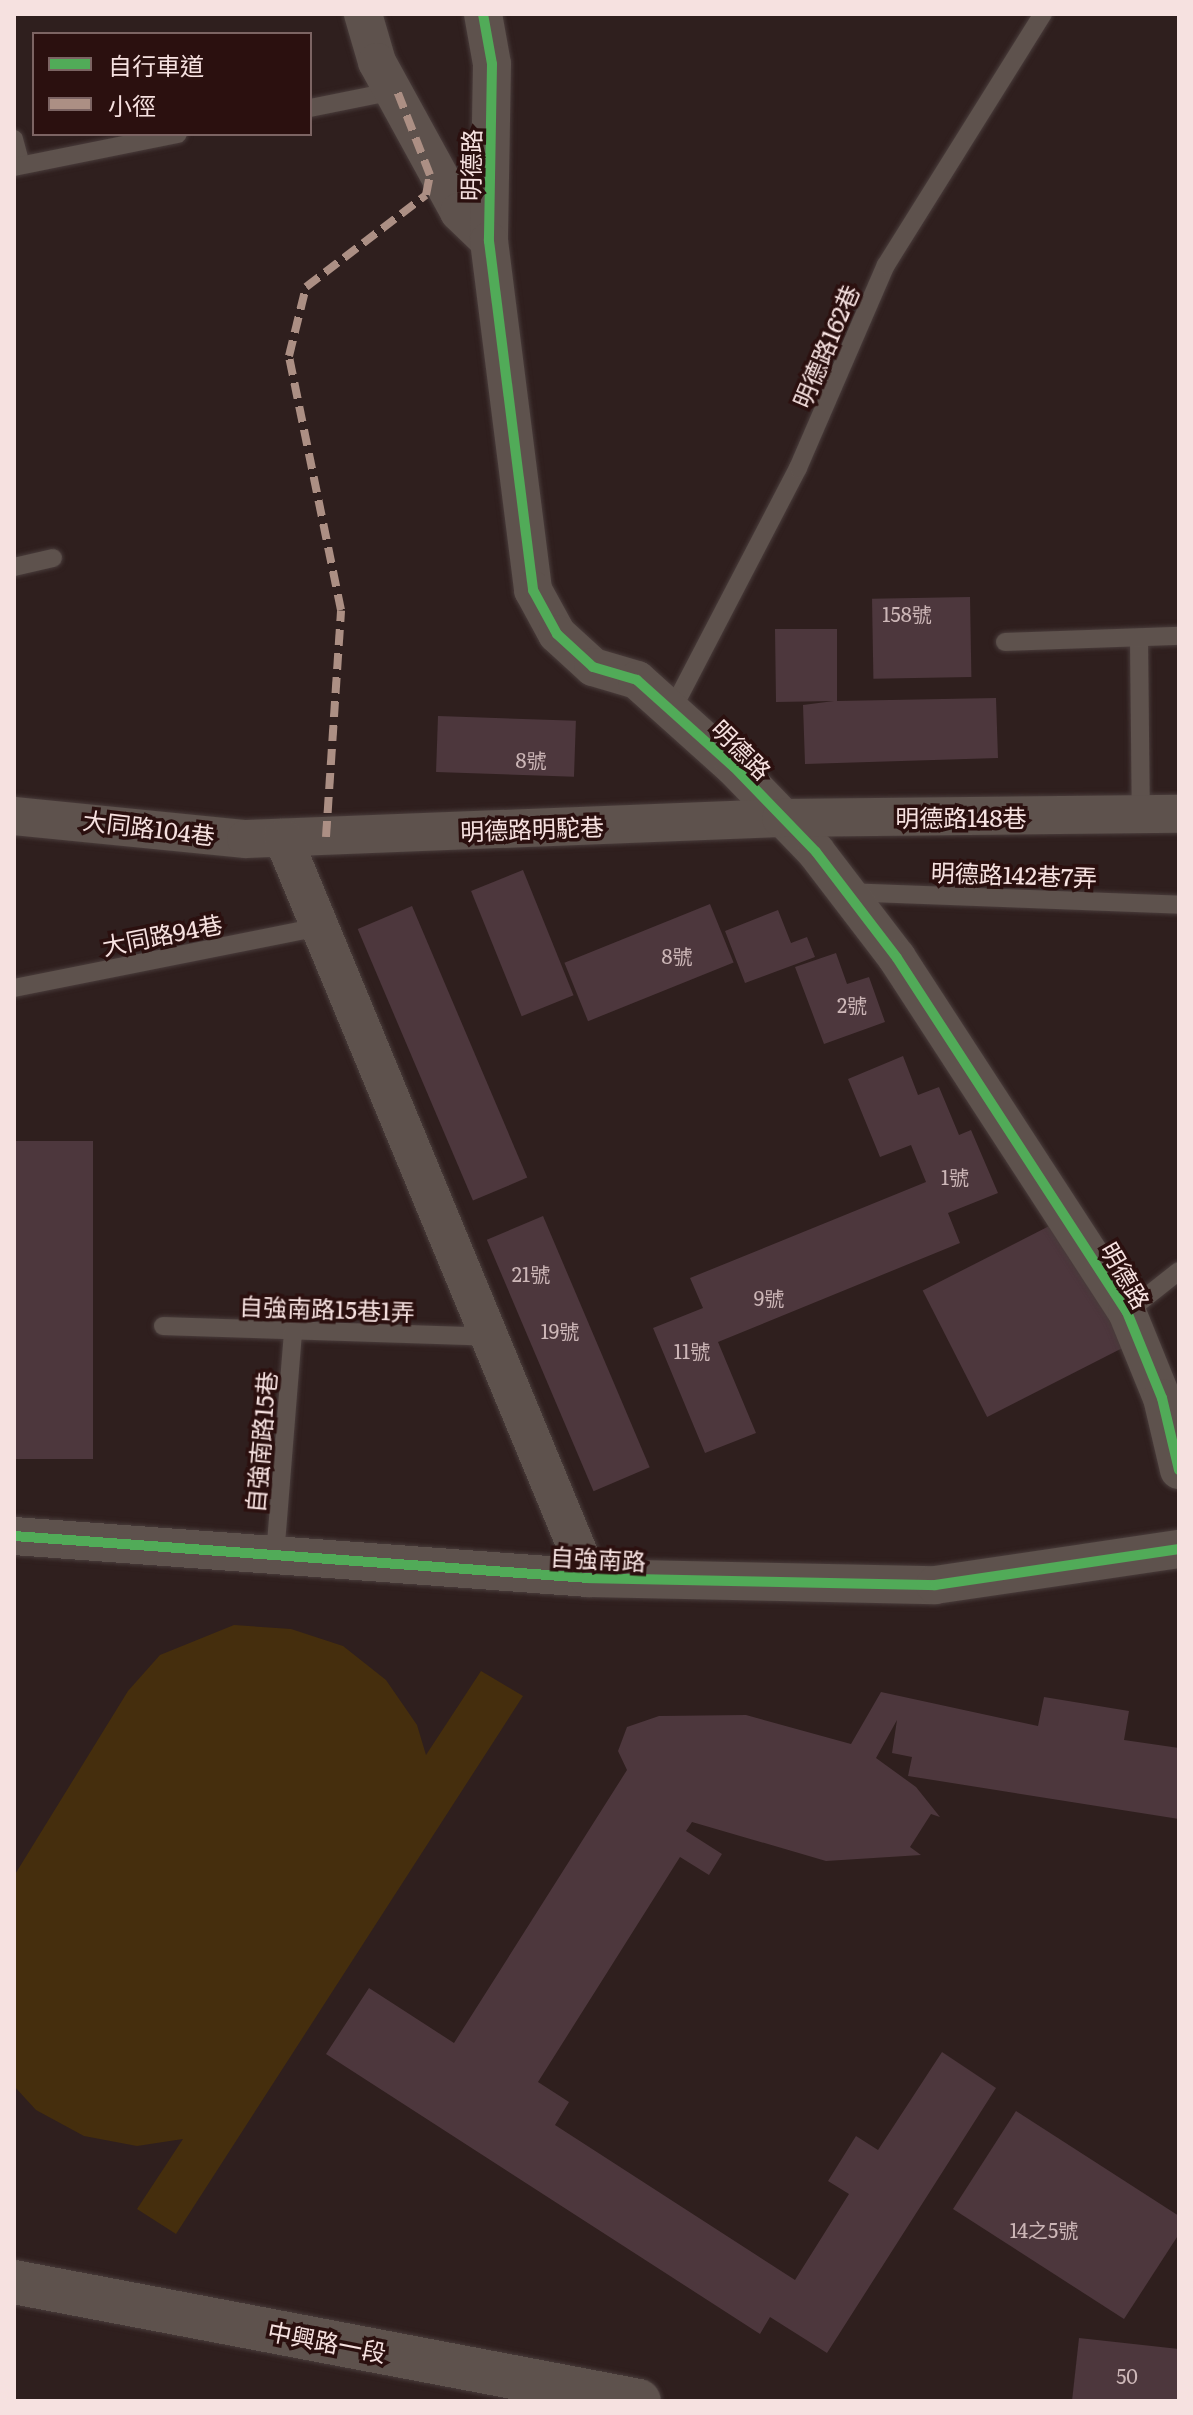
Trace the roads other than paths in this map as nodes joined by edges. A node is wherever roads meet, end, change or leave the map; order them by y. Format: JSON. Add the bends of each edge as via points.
{"nodes":[{"id":1,"x":363,"y":14,"type":"edge"},
{"id":2,"x":483,"y":14,"type":"edge"},
{"id":3,"x":1043,"y":14,"type":"edge"},
{"id":4,"x":397,"y":91,"type":"junction"},
{"id":5,"x":312,"y":108,"type":"edge"},
{"id":6,"x":168,"y":136,"type":"edge"},
{"id":7,"x":14,"y":139,"type":"edge"},
{"id":8,"x":17,"y":166,"type":"edge"},
{"id":9,"x":489,"y":241,"type":"junction"},
{"id":10,"x":53,"y":558,"type":"dead end"},
{"id":11,"x":14,"y":567,"type":"edge"},
{"id":12,"x":1179,"y":636,"type":"edge"},
{"id":13,"x":1139,"y":638,"type":"junction"},
{"id":14,"x":1005,"y":642,"type":"dead end"},
{"id":15,"x":672,"y":710,"type":"junction"},
{"id":16,"x":1179,"y":814,"type":"edge"},
{"id":17,"x":1141,"y":815,"type":"junction"},
{"id":18,"x":14,"y":816,"type":"edge"},
{"id":19,"x":781,"y":818,"type":"junction"},
{"id":20,"x":283,"y":838,"type":"junction"},
{"id":21,"x":847,"y":892,"type":"junction"},
{"id":22,"x":1179,"y":905,"type":"edge"},
{"id":23,"x":320,"y":927,"type":"junction"},
{"id":24,"x":14,"y":988,"type":"edge"},
{"id":25,"x":1179,"y":1271,"type":"edge"},
{"id":26,"x":1127,"y":1312,"type":"junction"},
{"id":27,"x":163,"y":1326,"type":"dead end"},
{"id":28,"x":293,"y":1331,"type":"junction"},
{"id":29,"x":489,"y":1337,"type":"junction"},
{"id":30,"x":1179,"y":1470,"type":"edge"},
{"id":31,"x":14,"y":1536,"type":"edge"},
{"id":32,"x":1179,"y":1549,"type":"edge"},
{"id":33,"x":275,"y":1556,"type":"junction"},
{"id":34,"x":589,"y":1578,"type":"junction"},
{"id":35,"x":14,"y":2282,"type":"edge"},
{"id":36,"x":639,"y":2401,"type":"edge"}],
"edges":[{"from":1,"to":4,"type":"street","via":[[377,62]]},
{"from":2,"to":9,"type":"street","name":"明德路","via":[[492,64]]},
{"from":3,"to":15,"type":"lane","name":"明德路162巷","via":[[886,265],[798,468]]},
{"from":4,"to":5,"type":"lane"},
{"from":4,"to":9,"type":"street","via":[[459,212]]},
{"from":6,"to":8,"type":"lane"},
{"from":7,"to":8,"type":"lane"},
{"from":9,"to":15,"type":"street","name":"明德路","via":[[533,590],[557,634],[593,667],[637,680]]},
{"from":10,"to":11,"type":"lane"},
{"from":12,"to":13,"type":"lane"},
{"from":13,"to":14,"type":"lane"},
{"from":13,"to":17,"type":"lane"},
{"from":15,"to":19,"type":"street","name":"明德路"},
{"from":16,"to":17,"type":"street","name":"明德路148巷"},
{"from":17,"to":19,"type":"street","name":"明德路148巷"},
{"from":18,"to":20,"type":"street","name":"大同路104巷"},
{"from":19,"to":20,"type":"street","name":"明德路明駝巷"},
{"from":19,"to":21,"type":"street","name":"明德路"},
{"from":20,"to":23,"type":"street"},
{"from":21,"to":22,"type":"lane","name":"明德路142巷7弄"},
{"from":21,"to":26,"type":"street","name":"明德路"},
{"from":23,"to":24,"type":"lane","name":"大同路94巷"},
{"from":23,"to":29,"type":"street"},
{"from":25,"to":26,"type":"lane"},
{"from":26,"to":30,"type":"street","name":"明德路","via":[[1162,1398]]},
{"from":27,"to":28,"type":"lane","name":"自強南路15巷1弄"},
{"from":28,"to":29,"type":"lane","name":"自強南路15巷1弄"},
{"from":28,"to":33,"type":"lane","name":"自強南路15巷"},
{"from":29,"to":34,"type":"street"},
{"from":31,"to":33,"type":"street","name":"自強南路"},
{"from":32,"to":34,"type":"street","name":"自強南路","via":[[935,1585]]},
{"from":33,"to":34,"type":"street","name":"自強南路"},
{"from":35,"to":36,"type":"street","name":"中興路一段"}]}
